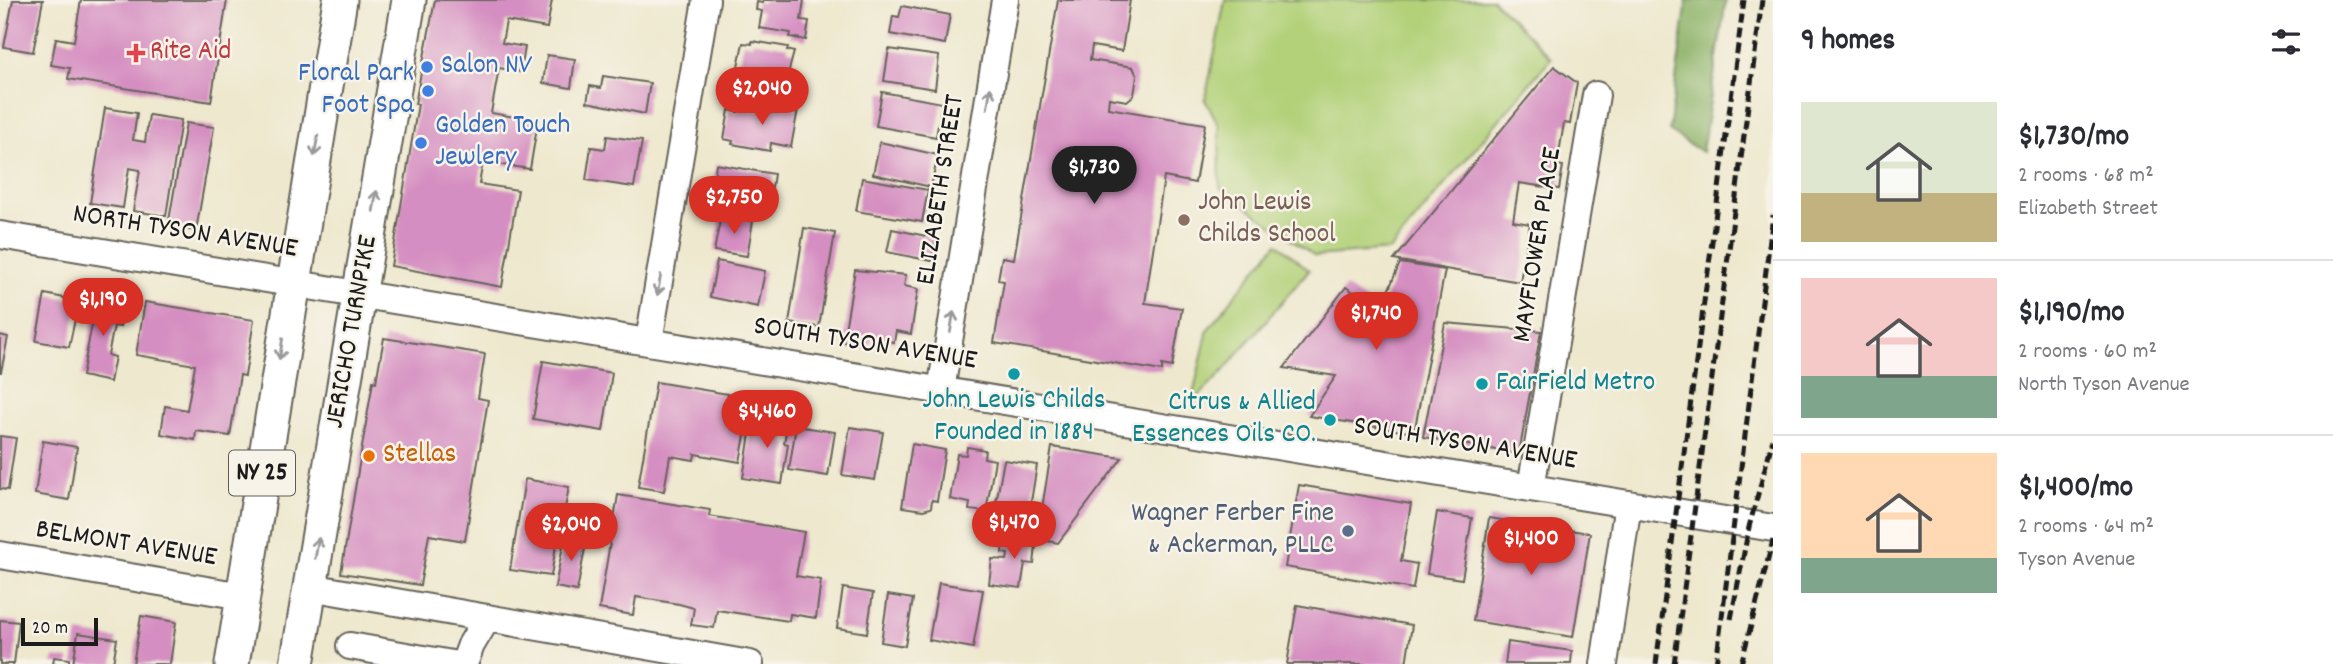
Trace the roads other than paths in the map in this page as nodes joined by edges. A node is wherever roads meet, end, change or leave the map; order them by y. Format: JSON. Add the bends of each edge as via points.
{"nodes":[{"id":1,"x":340,"y":0,"type":"edge"},
{"id":2,"x":409,"y":0,"type":"edge"},
{"id":3,"x":706,"y":0,"type":"edge"},
{"id":4,"x":1006,"y":0,"type":"edge"},
{"id":5,"x":1596,"y":94,"type":"dead end"},
{"id":6,"x":0,"y":235,"type":"edge"},
{"id":7,"x":292,"y":282,"type":"junction"},
{"id":8,"x":360,"y":292,"type":"junction"},
{"id":9,"x":649,"y":341,"type":"junction"},
{"id":10,"x":942,"y":390,"type":"junction"},
{"id":11,"x":1531,"y":488,"type":"junction"},
{"id":12,"x":1628,"y":504,"type":"junction"},
{"id":13,"x":1773,"y":528,"type":"edge"},
{"id":14,"x":0,"y":555,"type":"edge"},
{"id":15,"x":310,"y":587,"type":"junction"},
{"id":16,"x":242,"y":596,"type":"junction"},
{"id":17,"x":487,"y":618,"type":"junction"},
{"id":18,"x":350,"y":646,"type":"dead end"},
{"id":19,"x":232,"y":664,"type":"edge"},
{"id":20,"x":297,"y":664,"type":"edge"},
{"id":21,"x":452,"y":664,"type":"edge"},
{"id":22,"x":464,"y":664,"type":"edge"},
{"id":23,"x":750,"y":664,"type":"edge"},
{"id":24,"x":1604,"y":664,"type":"edge"}],
"edges":[{"from":1,"to":7,"type":"main road","number":"NY 25","one_way":true},
{"from":8,"to":2,"type":"main road","name":"JERICHO TURNPIKE","number":"NY 25","one_way":true},
{"from":3,"to":9,"type":"street","one_way":true},
{"from":10,"to":4,"type":"street","name":"ELIZABETH STREET","one_way":true},
{"from":5,"to":11,"type":"street","name":"MAYFLOWER PLACE"},
{"from":6,"to":7,"type":"street","name":"NORTH TYSON AVENUE"},
{"from":7,"to":8,"type":"street","name":"NORTH TYSON AVENUE"},
{"from":7,"to":16,"type":"main road","number":"NY 25","one_way":true},
{"from":8,"to":9,"type":"street","name":"SOUTH TYSON AVENUE"},
{"from":15,"to":8,"type":"main road","name":"JERICHO TURNPIKE","number":"NY 25","one_way":true},
{"from":9,"to":10,"type":"street","name":"SOUTH TYSON AVENUE"},
{"from":10,"to":11,"type":"street","name":"SOUTH TYSON AVENUE"},
{"from":11,"to":12,"type":"street","name":"SOUTH TYSON AVENUE"},
{"from":12,"to":13,"type":"street","name":"SOUTH TYSON AVENUE"},
{"from":12,"to":24,"type":"street"},
{"from":14,"to":16,"type":"street","name":"BELMONT AVENUE"},
{"from":15,"to":17,"type":"street"},
{"from":15,"to":20,"type":"main road","name":"JERICHO TURNPIKE","number":"NY 25"},
{"from":16,"to":19,"type":"main road","number":"NY 25"},
{"from":17,"to":22,"type":"street"},
{"from":17,"to":23,"type":"street"},
{"from":18,"to":21,"type":"street"}]}
